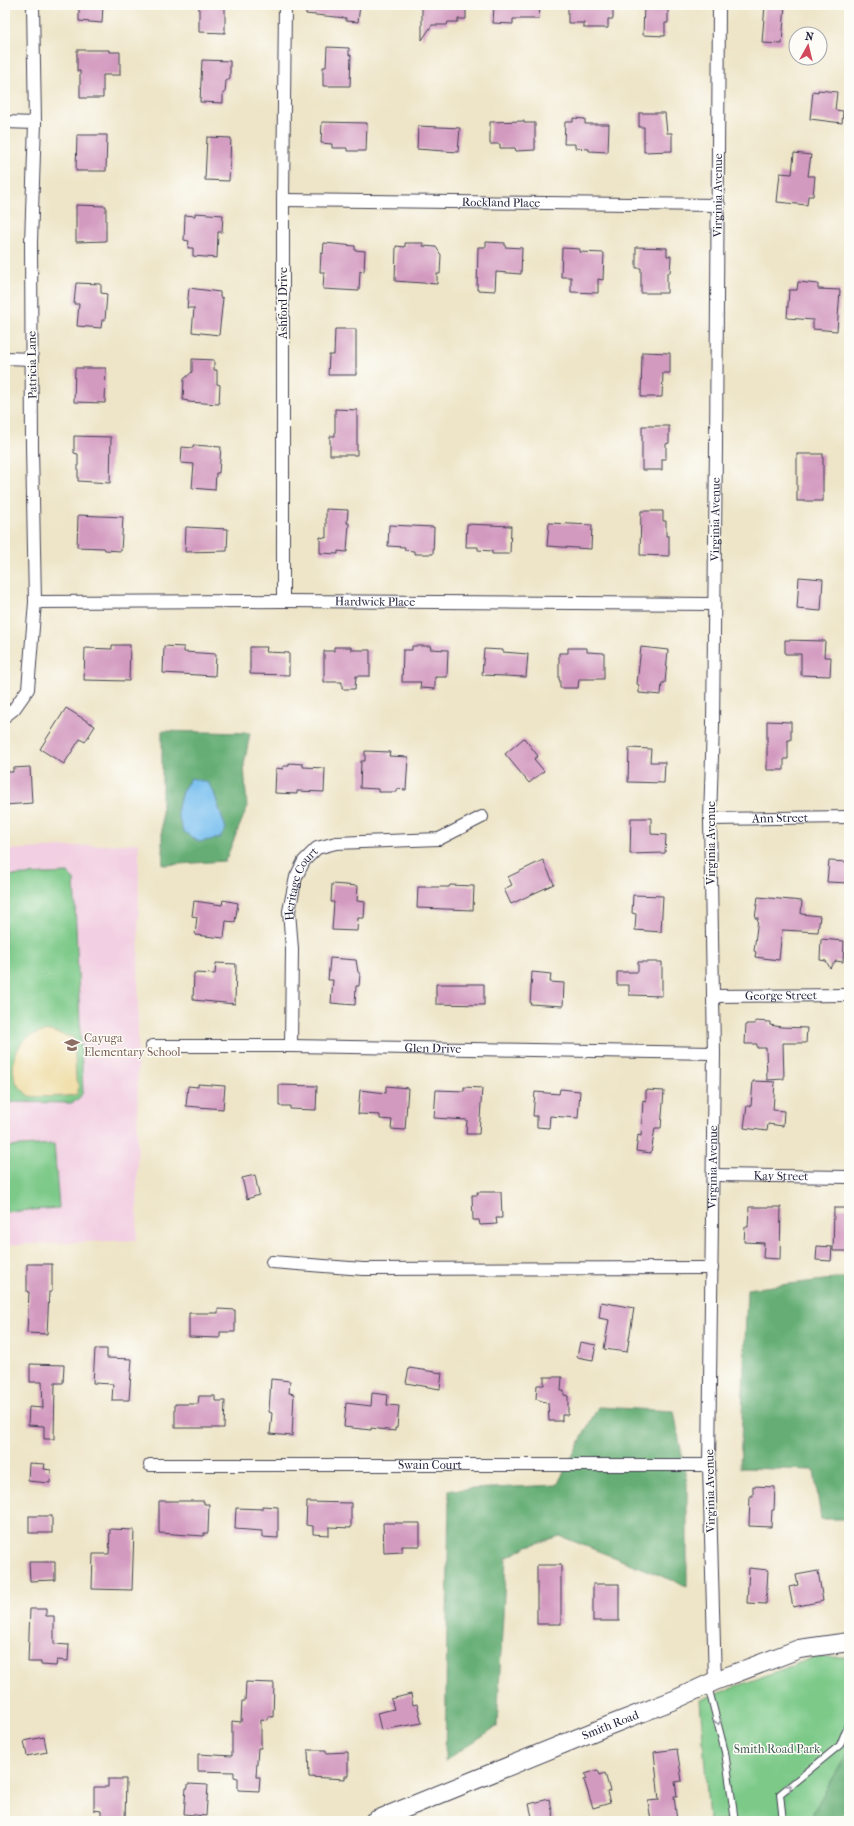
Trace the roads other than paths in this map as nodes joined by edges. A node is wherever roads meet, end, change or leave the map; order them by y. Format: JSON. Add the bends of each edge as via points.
{"nodes":[{"id":1,"x":34,"y":5,"type":"edge"},
{"id":2,"x":285,"y":5,"type":"edge"},
{"id":3,"x":719,"y":5,"type":"edge"},
{"id":4,"x":5,"y":122,"type":"edge"},
{"id":5,"x":35,"y":123,"type":"junction"},
{"id":6,"x":283,"y":200,"type":"junction"},
{"id":7,"x":719,"y":205,"type":"junction"},
{"id":8,"x":5,"y":358,"type":"edge"},
{"id":9,"x":32,"y":359,"type":"junction"},
{"id":10,"x":283,"y":601,"type":"junction"},
{"id":11,"x":36,"y":602,"type":"junction"},
{"id":12,"x":714,"y":604,"type":"junction"},
{"id":13,"x":5,"y":716,"type":"edge"},
{"id":14,"x":482,"y":817,"type":"dead end"},
{"id":15,"x":849,"y":817,"type":"edge"},
{"id":16,"x":710,"y":819,"type":"junction"},
{"id":17,"x":849,"y":994,"type":"edge"},
{"id":18,"x":714,"y":996,"type":"junction"},
{"id":19,"x":152,"y":1046,"type":"dead end"},
{"id":20,"x":291,"y":1046,"type":"junction"},
{"id":21,"x":714,"y":1053,"type":"junction"},
{"id":22,"x":714,"y":1176,"type":"junction"},
{"id":23,"x":849,"y":1177,"type":"edge"},
{"id":24,"x":272,"y":1262,"type":"dead end"},
{"id":25,"x":712,"y":1268,"type":"junction"},
{"id":26,"x":150,"y":1465,"type":"dead end"},
{"id":27,"x":709,"y":1465,"type":"junction"},
{"id":28,"x":849,"y":1642,"type":"edge"},
{"id":29,"x":711,"y":1683,"type":"junction"},
{"id":30,"x":849,"y":1722,"type":"edge"},
{"id":31,"x":374,"y":1821,"type":"edge"},
{"id":32,"x":735,"y":1821,"type":"edge"},
{"id":33,"x":783,"y":1821,"type":"edge"}],
"edges":[{"from":1,"to":5,"type":"street","name":"Patricia Lane"},
{"from":2,"to":6,"type":"street","name":"Ashford Drive"},
{"from":3,"to":7,"type":"street","name":"Virginia Avenue"},
{"from":4,"to":5,"type":"street"},
{"from":5,"to":9,"type":"street","name":"Patricia Lane","via":[[31,242]]},
{"from":6,"to":7,"type":"street","name":"Rockland Place"},
{"from":6,"to":10,"type":"street","name":"Ashford Drive"},
{"from":7,"to":12,"type":"street","name":"Virginia Avenue"},
{"from":8,"to":9,"type":"street"},
{"from":9,"to":11,"type":"street","name":"Patricia Lane"},
{"from":10,"to":11,"type":"street","name":"Hardwick Place"},
{"from":10,"to":12,"type":"street","name":"Hardwick Place"},
{"from":11,"to":13,"type":"street","name":"Patricia Lane","via":[[28,689],[14,709]]},
{"from":12,"to":16,"type":"street","name":"Virginia Avenue"},
{"from":14,"to":20,"type":"street","name":"Heritage Court","via":[[439,839],[336,843],[317,848],[304,861],[296,878],[289,911],[292,949]]},
{"from":15,"to":16,"type":"street","name":"Ann Street"},
{"from":16,"to":18,"type":"street","name":"Virginia Avenue"},
{"from":17,"to":18,"type":"street","name":"George Street"},
{"from":18,"to":21,"type":"street","name":"Virginia Avenue"},
{"from":19,"to":20,"type":"street","name":"Glen Drive"},
{"from":20,"to":21,"type":"street","name":"Glen Drive"},
{"from":21,"to":22,"type":"street","name":"Virginia Avenue"},
{"from":22,"to":23,"type":"street","name":"Kay Street"},
{"from":22,"to":25,"type":"street","name":"Virginia Avenue"},
{"from":24,"to":25,"type":"street","via":[[363,1269]]},
{"from":25,"to":27,"type":"street","name":"Virginia Avenue"},
{"from":26,"to":27,"type":"street","name":"Swain Court"},
{"from":27,"to":29,"type":"street","name":"Virginia Avenue"},
{"from":28,"to":29,"type":"street","name":"Smith Road","via":[[799,1649]]},
{"from":29,"to":31,"type":"street","name":"Smith Road"},
{"from":29,"to":32,"type":"lane","one_way":true},
{"from":33,"to":30,"type":"lane","one_way":true,"via":[[780,1794],[840,1745]]}]}
